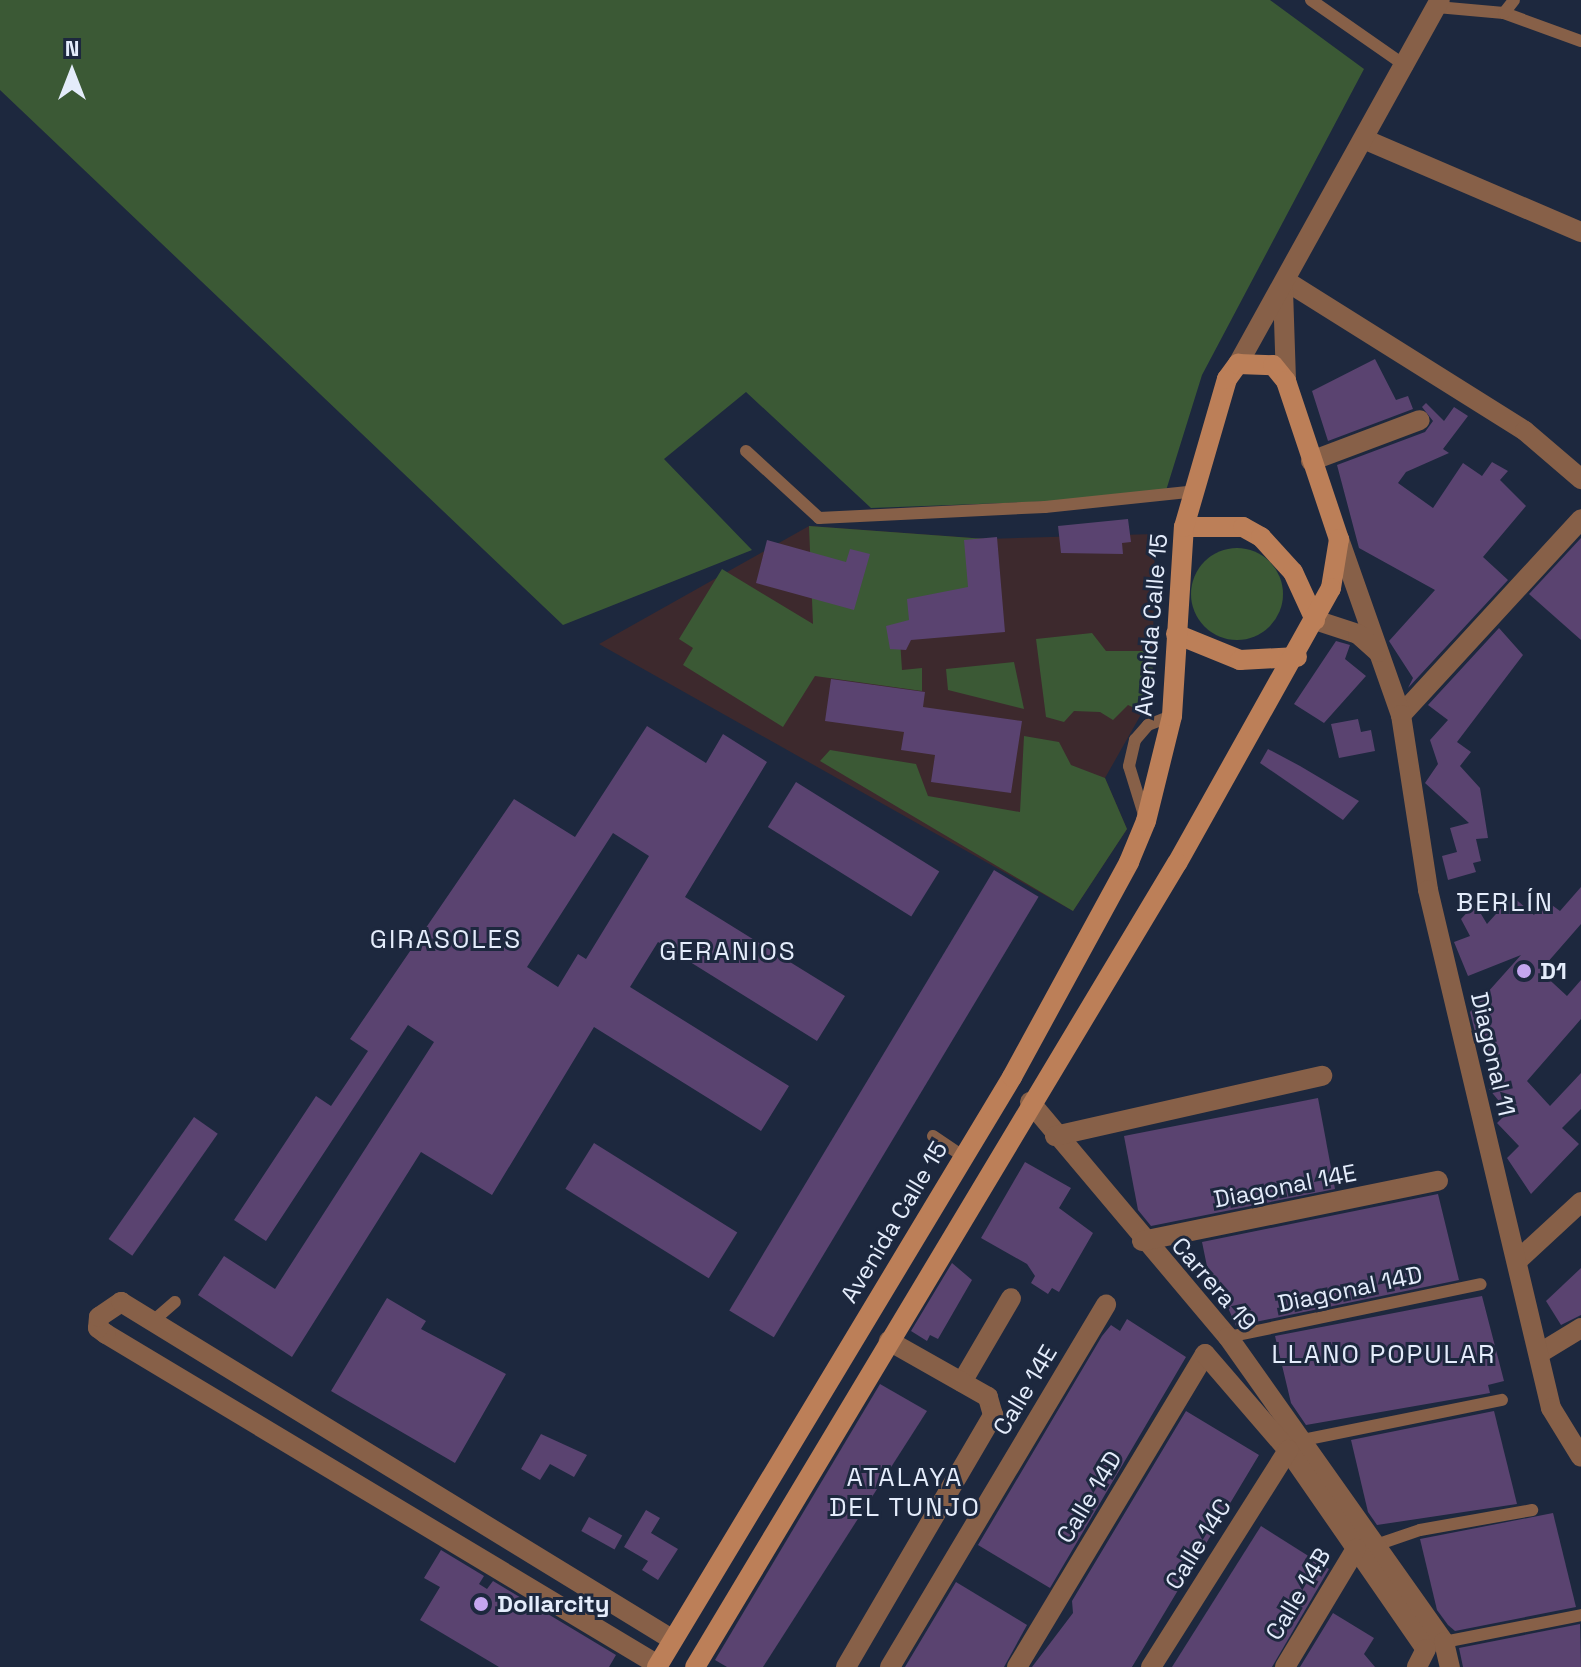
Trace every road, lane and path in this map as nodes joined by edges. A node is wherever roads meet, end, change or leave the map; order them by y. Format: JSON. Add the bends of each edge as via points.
{"nodes":[{"id":1,"x":1311,"y":0,"type":"edge"},
{"id":2,"x":1514,"y":0,"type":"edge"},
{"id":3,"x":1438,"y":3,"type":"edge"},
{"id":4,"x":1504,"y":13,"type":"junction"},
{"id":5,"x":1581,"y":41,"type":"edge"},
{"id":6,"x":1407,"y":67,"type":"junction"},
{"id":7,"x":1366,"y":140,"type":"junction"},
{"id":8,"x":1581,"y":232,"type":"edge"},
{"id":9,"x":1285,"y":283,"type":"junction"},
{"id":10,"x":1238,"y":364,"type":"junction"},
{"id":11,"x":1286,"y":381,"type":"junction"},
{"id":12,"x":1420,"y":420,"type":"dead end"},
{"id":13,"x":746,"y":451,"type":"dead end"},
{"id":14,"x":1311,"y":461,"type":"junction"},
{"id":15,"x":1581,"y":479,"type":"edge"},
{"id":16,"x":1197,"y":491,"type":"junction"},
{"id":17,"x":1581,"y":519,"type":"edge"},
{"id":18,"x":1184,"y":527,"type":"junction"},
{"id":19,"x":1339,"y":539,"type":"junction"},
{"id":20,"x":1315,"y":620,"type":"junction"},
{"id":21,"x":1176,"y":634,"type":"junction"},
{"id":22,"x":1381,"y":655,"type":"junction"},
{"id":23,"x":1297,"y":657,"type":"junction"},
{"id":24,"x":1401,"y":715,"type":"junction"},
{"id":25,"x":1172,"y":716,"type":"junction"},
{"id":26,"x":1146,"y":821,"type":"junction"},
{"id":27,"x":1322,"y":1076,"type":"dead end"},
{"id":28,"x":1030,"y":1102,"type":"junction"},
{"id":29,"x":933,"y":1136,"type":"dead end"},
{"id":30,"x":1055,"y":1136,"type":"junction"},
{"id":31,"x":964,"y":1157,"type":"junction"},
{"id":32,"x":1438,"y":1181,"type":"dead end"},
{"id":33,"x":1581,"y":1202,"type":"edge"},
{"id":34,"x":1142,"y":1241,"type":"junction"},
{"id":35,"x":1517,"y":1261,"type":"junction"},
{"id":36,"x":1481,"y":1284,"type":"dead end"},
{"id":37,"x":1011,"y":1298,"type":"dead end"},
{"id":38,"x":175,"y":1302,"type":"dead end"},
{"id":39,"x":1106,"y":1305,"type":"dead end"},
{"id":40,"x":153,"y":1321,"type":"junction"},
{"id":41,"x":1581,"y":1328,"type":"edge"},
{"id":42,"x":1228,"y":1337,"type":"junction"},
{"id":43,"x":889,"y":1341,"type":"junction"},
{"id":44,"x":1540,"y":1353,"type":"junction"},
{"id":45,"x":962,"y":1382,"type":"junction"},
{"id":46,"x":1502,"y":1400,"type":"dead end"},
{"id":47,"x":1295,"y":1445,"type":"junction"},
{"id":48,"x":1581,"y":1457,"type":"edge"},
{"id":49,"x":1532,"y":1510,"type":"dead end"},
{"id":50,"x":1366,"y":1547,"type":"junction"},
{"id":51,"x":1581,"y":1615,"type":"edge"},
{"id":52,"x":673,"y":1640,"type":"junction"},
{"id":53,"x":1429,"y":1653,"type":"edge"},
{"id":54,"x":657,"y":1666,"type":"edge"},
{"id":55,"x":695,"y":1667,"type":"edge"},
{"id":56,"x":846,"y":1667,"type":"edge"},
{"id":57,"x":890,"y":1667,"type":"edge"},
{"id":58,"x":1017,"y":1667,"type":"edge"},
{"id":59,"x":1151,"y":1667,"type":"edge"},
{"id":60,"x":1285,"y":1667,"type":"edge"},
{"id":61,"x":1450,"y":1667,"type":"edge"}],
"edges":[{"from":1,"to":6,"type":"lane"},
{"from":2,"to":4,"type":"lane"},
{"from":3,"to":4,"type":"lane"},
{"from":3,"to":6,"type":"street"},
{"from":4,"to":5,"type":"lane"},
{"from":6,"to":7,"type":"street"},
{"from":7,"to":8,"type":"street"},
{"from":7,"to":9,"type":"street"},
{"from":9,"to":10,"type":"street"},
{"from":9,"to":11,"type":"street"},
{"from":9,"to":15,"type":"street","via":[[1525,431]]},
{"from":10,"to":11,"type":"main road","via":[[1260,360],[1273,365]]},
{"from":10,"to":16,"type":"main road","name":"Avenida Calle 15","via":[[1227,379]]},
{"from":11,"to":14,"type":"main road"},
{"from":12,"to":14,"type":"street"},
{"from":13,"to":16,"type":"lane","via":[[819,518],[1045,507]]},
{"from":14,"to":19,"type":"main road"},
{"from":16,"to":18,"type":"main road","name":"Avenida Calle 15"},
{"from":17,"to":24,"type":"street"},
{"from":18,"to":20,"type":"main road","via":[[1243,527],[1261,537],[1293,572]]},
{"from":18,"to":21,"type":"main road","name":"Avenida Calle 15"},
{"from":19,"to":20,"type":"main road","via":[[1331,588]]},
{"from":19,"to":22,"type":"street","name":"Diagonal 11"},
{"from":20,"to":22,"type":"street","via":[[1358,634]]},
{"from":20,"to":23,"type":"main road"},
{"from":21,"to":23,"type":"main road","via":[[1240,660]]},
{"from":21,"to":25,"type":"main road","name":"Avenida Calle 15"},
{"from":22,"to":24,"type":"street","name":"Diagonal 11"},
{"from":23,"to":28,"type":"main road"},
{"from":24,"to":35,"type":"street","name":"Diagonal 11","via":[[1428,890]]},
{"from":25,"to":26,"type":"main road","name":"Avenida Calle 15"},
{"from":25,"to":26,"type":"lane","via":[[1148,725],[1135,740],[1129,766]]},
{"from":26,"to":31,"type":"main road","name":"Avenida Calle 15"},
{"from":27,"to":30,"type":"street"},
{"from":28,"to":30,"type":"street","name":"Carrera 19"},
{"from":28,"to":43,"type":"main road"},
{"from":29,"to":31,"type":"lane"},
{"from":30,"to":34,"type":"street","name":"Carrera 19"},
{"from":31,"to":52,"type":"main road","name":"Avenida Calle 15"},
{"from":32,"to":34,"type":"street","name":"Diagonal 14E"},
{"from":33,"to":35,"type":"street"},
{"from":34,"to":42,"type":"street","name":"Carrera 19"},
{"from":35,"to":44,"type":"street","name":"Diagonal 11"},
{"from":36,"to":42,"type":"lane","name":"Diagonal 14D"},
{"from":37,"to":45,"type":"street"},
{"from":38,"to":40,"type":"lane"},
{"from":39,"to":57,"type":"street","name":"Calle 14E"},
{"from":40,"to":52,"type":"street"},
{"from":40,"to":54,"type":"street","via":[[121,1302],[99,1317],[98,1328]]},
{"from":41,"to":44,"type":"street"},
{"from":42,"to":47,"type":"street","name":"Carrera 19"},
{"from":43,"to":45,"type":"street"},
{"from":43,"to":55,"type":"main road"},
{"from":44,"to":48,"type":"street","name":"Diagonal 11","via":[[1551,1408]]},
{"from":45,"to":56,"type":"street","via":[[988,1397],[993,1415]]},
{"from":46,"to":47,"type":"lane"},
{"from":47,"to":50,"type":"street"},
{"from":47,"to":58,"type":"street","name":"Calle 14D","via":[[1205,1354]]},
{"from":47,"to":59,"type":"street","name":"Calle 14C"},
{"from":49,"to":50,"type":"lane","via":[[1420,1530]]},
{"from":50,"to":53,"type":"street"},
{"from":50,"to":60,"type":"street","name":"Calle 14B"},
{"from":51,"to":53,"type":"lane"},
{"from":52,"to":54,"type":"main road","name":"Avenida Calle 15"},
{"from":53,"to":61,"type":"street"}]}
